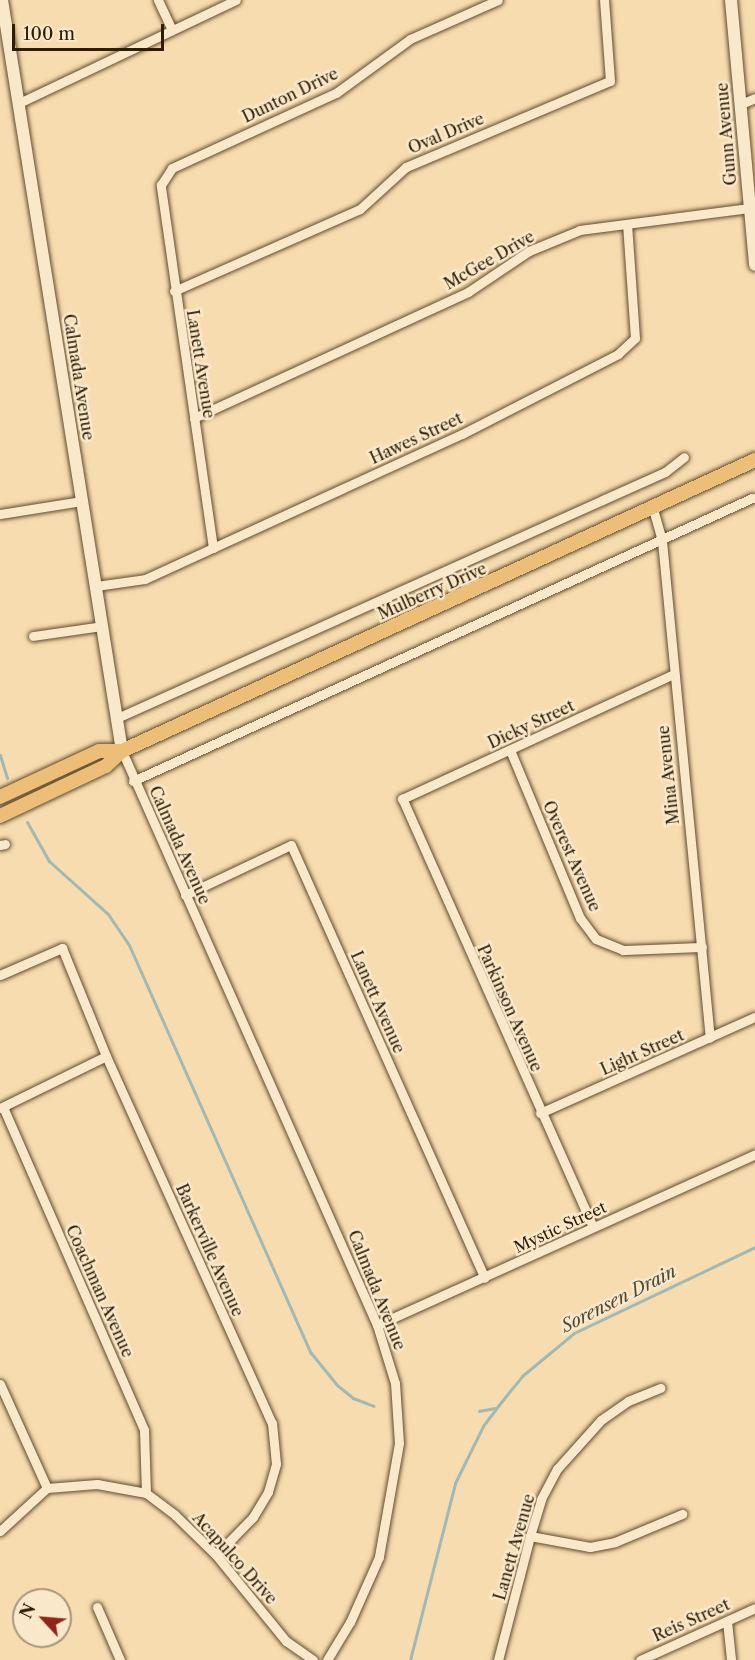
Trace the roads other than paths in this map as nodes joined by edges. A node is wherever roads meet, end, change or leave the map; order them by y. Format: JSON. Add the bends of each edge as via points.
{"nodes":[{"id":1,"x":2,"y":0,"type":"edge"},
{"id":2,"x":158,"y":0,"type":"edge"},
{"id":3,"x":236,"y":0,"type":"edge"},
{"id":4,"x":498,"y":0,"type":"edge"},
{"id":5,"x":604,"y":0,"type":"edge"},
{"id":6,"x":731,"y":0,"type":"edge"},
{"id":7,"x":3,"y":26,"type":"edge"},
{"id":8,"x":172,"y":30,"type":"junction"},
{"id":9,"x":755,"y":98,"type":"edge"},
{"id":10,"x":20,"y":103,"type":"junction"},
{"id":11,"x":741,"y":104,"type":"junction"},
{"id":12,"x":161,"y":185,"type":"joint"},
{"id":13,"x":749,"y":208,"type":"junction"},
{"id":14,"x":627,"y":225,"type":"junction"},
{"id":15,"x":755,"y":264,"type":"edge"},
{"id":16,"x":174,"y":291,"type":"junction"},
{"id":17,"x":194,"y":418,"type":"junction"},
{"id":18,"x":684,"y":457,"type":"dead end"},
{"id":19,"x":755,"y":460,"type":"edge"},
{"id":20,"x":753,"y":498,"type":"dead end"},
{"id":21,"x":82,"y":501,"type":"junction"},
{"id":22,"x":653,"y":509,"type":"junction"},
{"id":23,"x":0,"y":514,"type":"edge"},
{"id":24,"x":662,"y":541,"type":"junction"},
{"id":25,"x":213,"y":548,"type":"junction"},
{"id":26,"x":96,"y":586,"type":"junction"},
{"id":27,"x":102,"y":626,"type":"junction"},
{"id":28,"x":33,"y":636,"type":"dead end"},
{"id":29,"x":672,"y":675,"type":"junction"},
{"id":30,"x":117,"y":718,"type":"junction"},
{"id":31,"x":510,"y":750,"type":"junction"},
{"id":32,"x":122,"y":751,"type":"junction"},
{"id":33,"x":133,"y":781,"type":"junction"},
{"id":34,"x":0,"y":797,"type":"edge"},
{"id":35,"x":402,"y":799,"type":"joint"},
{"id":36,"x":0,"y":816,"type":"edge"},
{"id":37,"x":185,"y":895,"type":"junction"},
{"id":38,"x":702,"y":947,"type":"junction"},
{"id":39,"x":0,"y":975,"type":"edge"},
{"id":40,"x":755,"y":1017,"type":"edge"},
{"id":41,"x":710,"y":1038,"type":"junction"},
{"id":42,"x":106,"y":1056,"type":"junction"},
{"id":43,"x":2,"y":1107,"type":"edge"},
{"id":44,"x":540,"y":1113,"type":"junction"},
{"id":45,"x":755,"y":1154,"type":"edge"},
{"id":46,"x":593,"y":1227,"type":"junction"},
{"id":47,"x":485,"y":1278,"type":"junction"},
{"id":48,"x":377,"y":1325,"type":"junction"},
{"id":49,"x":0,"y":1384,"type":"edge"},
{"id":50,"x":660,"y":1388,"type":"dead end"},
{"id":51,"x":46,"y":1488,"type":"junction"},
{"id":52,"x":146,"y":1492,"type":"junction"},
{"id":53,"x":682,"y":1514,"type":"dead end"},
{"id":54,"x":0,"y":1531,"type":"edge"},
{"id":55,"x":530,"y":1536,"type":"junction"},
{"id":56,"x":216,"y":1555,"type":"junction"},
{"id":57,"x":97,"y":1607,"type":"dead end"},
{"id":58,"x":755,"y":1608,"type":"edge"},
{"id":59,"x":727,"y":1621,"type":"junction"},
{"id":60,"x":120,"y":1660,"type":"edge"},
{"id":61,"x":313,"y":1660,"type":"edge"},
{"id":62,"x":327,"y":1660,"type":"edge"},
{"id":63,"x":498,"y":1660,"type":"edge"},
{"id":64,"x":640,"y":1660,"type":"edge"},
{"id":65,"x":731,"y":1660,"type":"edge"}],
"edges":[{"from":1,"to":7,"type":"street","name":"Calmada Avenue"},
{"from":2,"to":8,"type":"street"},
{"from":3,"to":8,"type":"street"},
{"from":4,"to":12,"type":"street","name":"Dunton Drive","via":[[410,39],[336,93],[172,168]]},
{"from":5,"to":16,"type":"street","name":"Oval Drive","via":[[610,81],[406,166],[360,209]]},
{"from":6,"to":11,"type":"street","name":"Gunn Avenue"},
{"from":7,"to":10,"type":"street","name":"Calmada Avenue"},
{"from":8,"to":10,"type":"street"},
{"from":9,"to":11,"type":"street"},
{"from":10,"to":21,"type":"street","name":"Calmada Avenue"},
{"from":11,"to":13,"type":"street","name":"Gunn Avenue"},
{"from":12,"to":16,"type":"street","name":"Lanett Avenue"},
{"from":13,"to":14,"type":"street","name":"McGee Drive"},
{"from":13,"to":15,"type":"street","name":"Gunn Avenue"},
{"from":14,"to":17,"type":"street","name":"McGee Drive","via":[[579,230],[529,251],[468,292]]},
{"from":14,"to":25,"type":"street","name":"Hawes Street","via":[[635,338],[618,354],[462,434]]},
{"from":16,"to":17,"type":"street","name":"Lanett Avenue"},
{"from":17,"to":25,"type":"street","name":"Lanett Avenue"},
{"from":18,"to":30,"type":"street","via":[[665,472]]},
{"from":19,"to":22,"type":"main road","name":"Mulberry Drive"},
{"from":20,"to":24,"type":"street"},
{"from":21,"to":23,"type":"street"},
{"from":21,"to":26,"type":"street","name":"Calmada Avenue"},
{"from":22,"to":24,"type":"street","name":"Mina Avenue"},
{"from":22,"to":32,"type":"main road","name":"Mulberry Drive"},
{"from":24,"to":29,"type":"street","name":"Mina Avenue"},
{"from":24,"to":33,"type":"street"},
{"from":25,"to":26,"type":"street","name":"Hawes Street","via":[[145,579]]},
{"from":26,"to":27,"type":"street","name":"Calmada Avenue"},
{"from":27,"to":28,"type":"street"},
{"from":27,"to":30,"type":"street","name":"Calmada Avenue"},
{"from":29,"to":31,"type":"street","name":"Dicky Street"},
{"from":29,"to":38,"type":"street","name":"Mina Avenue"},
{"from":30,"to":32,"type":"street","name":"Calmada Avenue"},
{"from":31,"to":35,"type":"street","name":"Dicky Street"},
{"from":31,"to":38,"type":"street","name":"Overest Avenue","via":[[580,918],[596,939],[623,950]]},
{"from":32,"to":33,"type":"street","name":"Calmada Avenue"},
{"from":32,"to":34,"type":"main road","name":"Mulberry Drive","via":[[99,751]]},
{"from":32,"to":36,"type":"main road","name":"Mulberry Drive","via":[[106,766]]},
{"from":33,"to":37,"type":"street","name":"Calmada Avenue"},
{"from":35,"to":44,"type":"street","name":"Parkinson Avenue"},
{"from":37,"to":47,"type":"street","name":"Lanett Avenue","via":[[291,845]]},
{"from":37,"to":48,"type":"street","name":"Calmada Avenue"},
{"from":38,"to":41,"type":"street","name":"Mina Avenue"},
{"from":39,"to":42,"type":"street","name":"Barkerville Avenue","via":[[62,948]]},
{"from":40,"to":41,"type":"street","name":"Light Street"},
{"from":41,"to":44,"type":"street","name":"Light Street"},
{"from":42,"to":43,"type":"street"},
{"from":42,"to":56,"type":"street","name":"Barkerville Avenue","via":[[272,1423],[276,1464],[268,1492],[253,1517]]},
{"from":43,"to":52,"type":"street","name":"Coachman Avenue","via":[[144,1430]]},
{"from":44,"to":46,"type":"street","name":"Parkinson Avenue"},
{"from":45,"to":46,"type":"street","name":"Mystic Street"},
{"from":46,"to":47,"type":"street","name":"Mystic Street"},
{"from":47,"to":48,"type":"street","name":"Mystic Street"},
{"from":48,"to":62,"type":"street","name":"Calmada Avenue","via":[[395,1383],[399,1443],[379,1557],[350,1622]]},
{"from":49,"to":51,"type":"street"},
{"from":50,"to":55,"type":"street","name":"Lanett Avenue","via":[[628,1401],[576,1445],[541,1499]]},
{"from":51,"to":52,"type":"street","name":"Acapulco Drive","via":[[97,1484]]},
{"from":51,"to":54,"type":"street"},
{"from":52,"to":56,"type":"street","name":"Acapulco Drive"},
{"from":53,"to":55,"type":"street","via":[[615,1542],[590,1546]]},
{"from":55,"to":63,"type":"street","name":"Lanett Avenue"},
{"from":56,"to":61,"type":"street","name":"Acapulco Drive","via":[[286,1641]]},
{"from":57,"to":60,"type":"street"},
{"from":58,"to":59,"type":"street","name":"Reis Street"},
{"from":59,"to":64,"type":"street","name":"Reis Street"},
{"from":59,"to":65,"type":"street"}]}
